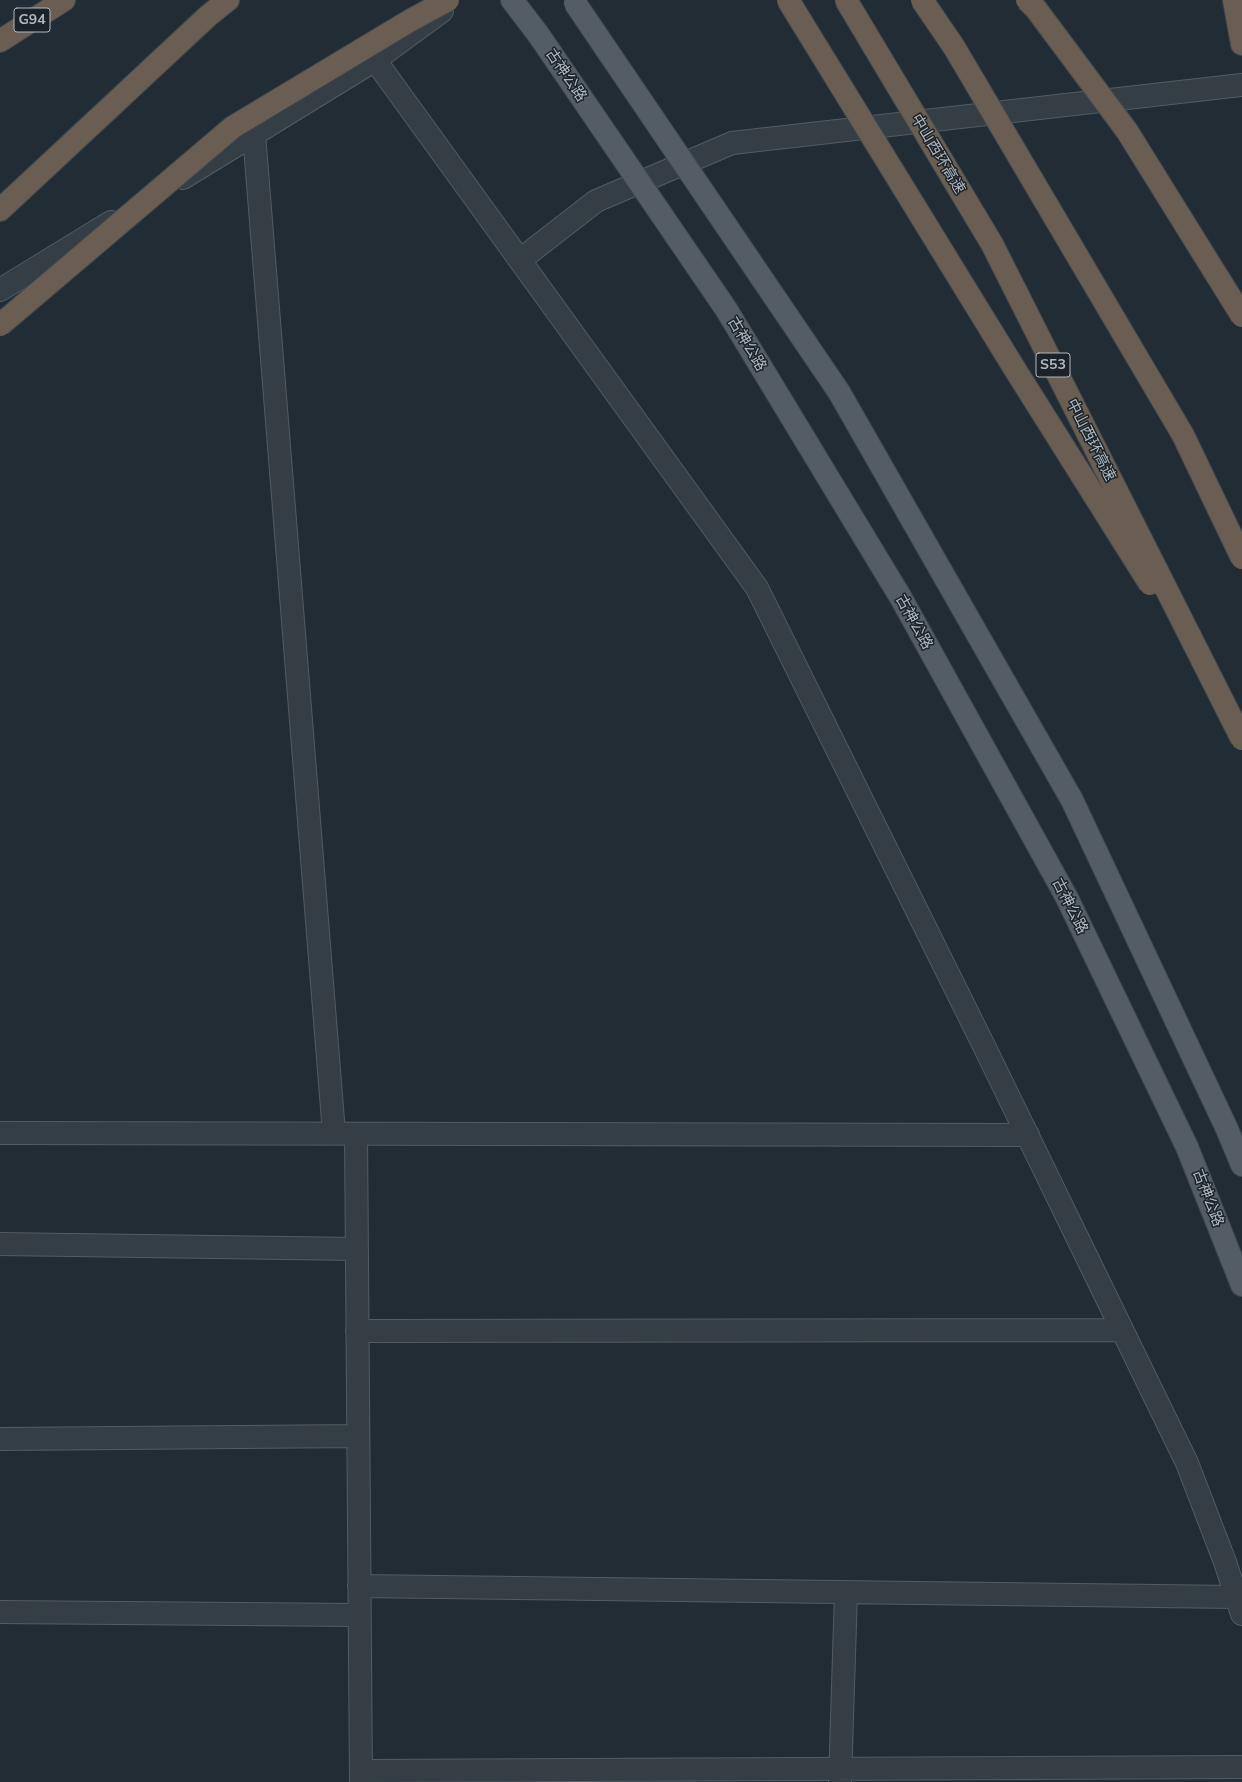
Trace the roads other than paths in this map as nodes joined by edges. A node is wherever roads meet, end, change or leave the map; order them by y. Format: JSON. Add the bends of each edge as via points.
{"nodes":[{"id":1,"x":64,"y":0,"type":"edge"},
{"id":2,"x":228,"y":0,"type":"edge"},
{"id":3,"x":448,"y":0,"type":"edge"},
{"id":4,"x":458,"y":0,"type":"edge"},
{"id":5,"x":512,"y":0,"type":"edge"},
{"id":6,"x":573,"y":0,"type":"edge"},
{"id":7,"x":788,"y":0,"type":"edge"},
{"id":8,"x":846,"y":0,"type":"edge"},
{"id":9,"x":922,"y":0,"type":"edge"},
{"id":10,"x":1027,"y":0,"type":"edge"},
{"id":11,"x":1234,"y":0,"type":"edge"},
{"id":12,"x":0,"y":41,"type":"edge"},
{"id":13,"x":1242,"y":44,"type":"edge"},
{"id":14,"x":375,"y":60,"type":"junction"},
{"id":15,"x":1242,"y":85,"type":"edge"},
{"id":16,"x":254,"y":134,"type":"junction"},
{"id":17,"x":0,"y":210,"type":"edge"},
{"id":18,"x":520,"y":260,"type":"junction"},
{"id":19,"x":0,"y":290,"type":"edge"},
{"id":20,"x":1242,"y":316,"type":"edge"},
{"id":21,"x":0,"y":325,"type":"edge"},
{"id":22,"x":1242,"y":558,"type":"edge"},
{"id":23,"x":1222,"y":698,"type":"junction"},
{"id":24,"x":1242,"y":739,"type":"edge"},
{"id":25,"x":0,"y":1133,"type":"edge"},
{"id":26,"x":334,"y":1133,"type":"junction"},
{"id":27,"x":356,"y":1134,"type":"junction"},
{"id":28,"x":1028,"y":1135,"type":"junction"},
{"id":29,"x":1242,"y":1164,"type":"edge"},
{"id":30,"x":0,"y":1244,"type":"edge"},
{"id":31,"x":357,"y":1249,"type":"junction"},
{"id":32,"x":1242,"y":1285,"type":"edge"},
{"id":33,"x":1122,"y":1330,"type":"junction"},
{"id":34,"x":357,"y":1331,"type":"junction"},
{"id":35,"x":358,"y":1436,"type":"junction"},
{"id":36,"x":0,"y":1439,"type":"edge"},
{"id":37,"x":359,"y":1586,"type":"junction"},
{"id":38,"x":846,"y":1592,"type":"junction"},
{"id":39,"x":1239,"y":1606,"type":"edge"},
{"id":40,"x":0,"y":1612,"type":"edge"},
{"id":41,"x":359,"y":1615,"type":"junction"},
{"id":42,"x":1242,"y":1767,"type":"edge"},
{"id":43,"x":840,"y":1775,"type":"edge"},
{"id":44,"x":361,"y":1777,"type":"edge"}],
"edges":[{"from":1,"to":12,"type":"highway","number":"G94"},
{"from":2,"to":17,"type":"highway"},
{"from":3,"to":21,"type":"highway","bridge":true,"via":[[233,127]]},
{"from":4,"to":14,"type":"street"},
{"from":5,"to":32,"type":"main road","name":"古神公路","bridge":true,"via":[[538,34],[726,309],[901,598],[1067,898],[1187,1147]]},
{"from":6,"to":29,"type":"main road","bridge":true,"via":[[839,392],[1072,800]]},
{"from":7,"to":23,"type":"highway","bridge":true,"via":[[1016,371]]},
{"from":8,"to":23,"type":"highway","name":"中山西环高速","number":"S53","bridge":true,"via":[[992,244]]},
{"from":9,"to":22,"type":"highway","bridge":true,"via":[[954,47],[1182,435]]},
{"from":10,"to":20,"type":"highway","bridge":true,"via":[[1127,131]]},
{"from":11,"to":13,"type":"highway"},
{"from":14,"to":16,"type":"street"},
{"from":14,"to":18,"type":"street"},
{"from":15,"to":18,"type":"street","via":[[732,143],[596,201]]},
{"from":16,"to":19,"type":"street"},
{"from":16,"to":26,"type":"street"},
{"from":18,"to":28,"type":"street","via":[[757,588]]},
{"from":23,"to":24,"type":"highway","name":"中山西环高速","number":"S53","bridge":true},
{"from":25,"to":26,"type":"street"},
{"from":26,"to":27,"type":"street"},
{"from":27,"to":28,"type":"street"},
{"from":27,"to":31,"type":"street"},
{"from":28,"to":33,"type":"street"},
{"from":30,"to":31,"type":"street"},
{"from":31,"to":34,"type":"street"},
{"from":33,"to":34,"type":"street"},
{"from":33,"to":39,"type":"street","via":[[1187,1463]]},
{"from":34,"to":35,"type":"street"},
{"from":35,"to":36,"type":"street"},
{"from":35,"to":37,"type":"street"},
{"from":37,"to":38,"type":"street"},
{"from":37,"to":41,"type":"street"},
{"from":38,"to":39,"type":"street"},
{"from":38,"to":43,"type":"street"},
{"from":40,"to":41,"type":"street"},
{"from":41,"to":44,"type":"street"},
{"from":42,"to":43,"type":"street"},
{"from":43,"to":44,"type":"street"}]}
